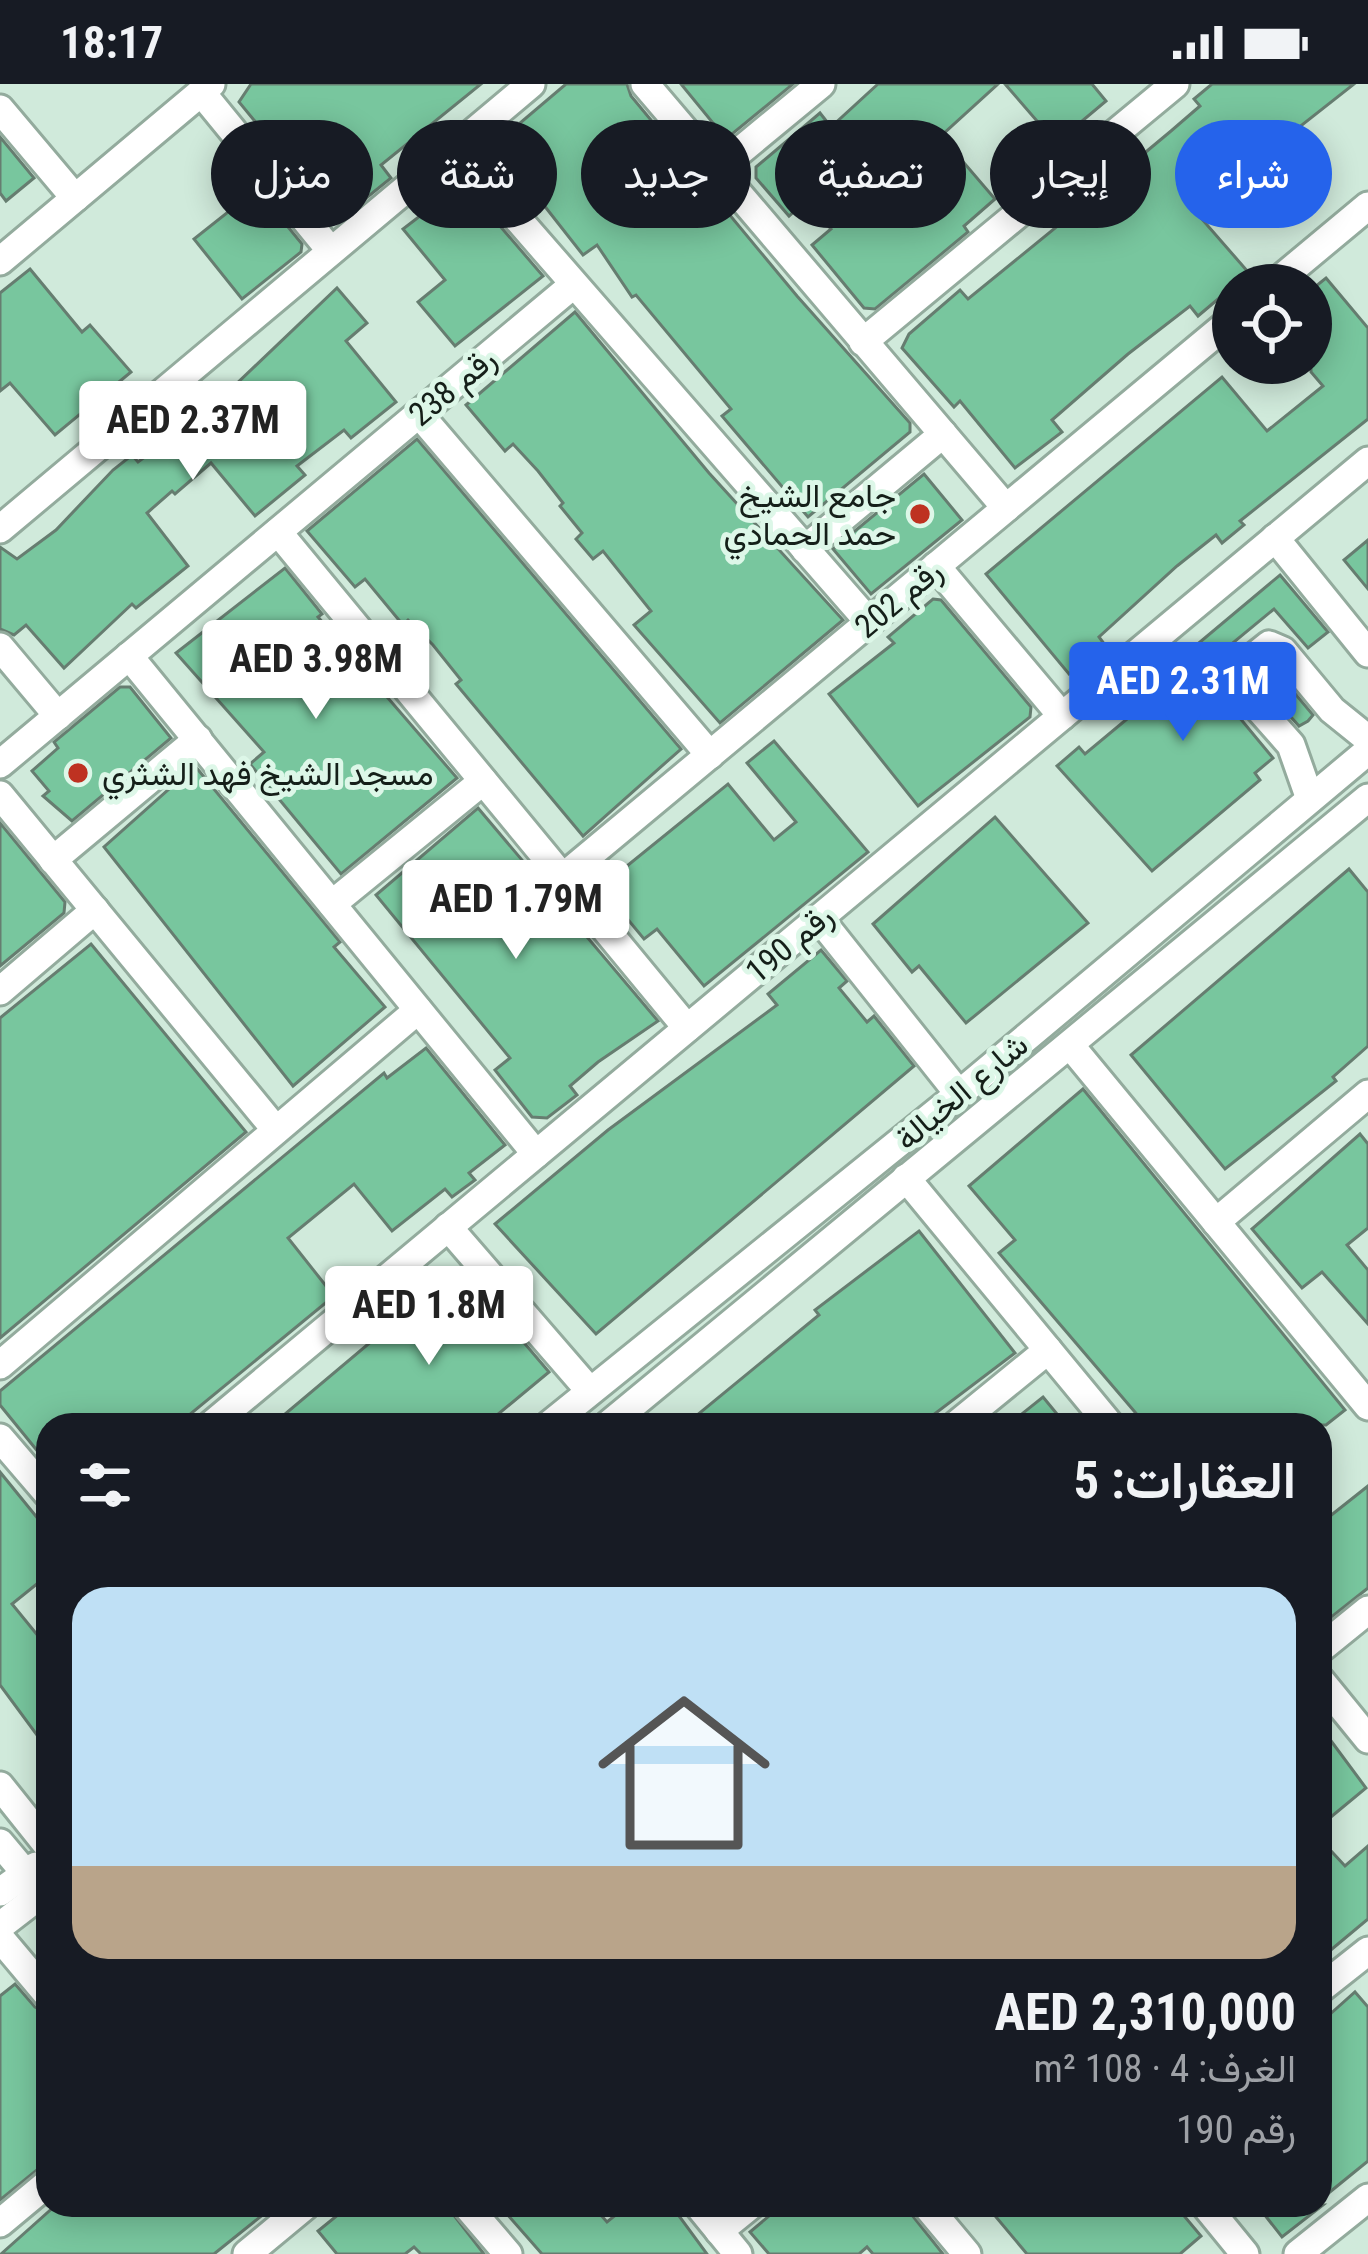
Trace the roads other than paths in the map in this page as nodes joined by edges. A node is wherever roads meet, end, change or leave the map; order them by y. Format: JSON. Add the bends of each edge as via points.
{"nodes":[{"id":1,"x":531,"y":84,"type":"edge"},
{"id":2,"x":645,"y":84,"type":"edge"},
{"id":3,"x":821,"y":84,"type":"edge"},
{"id":4,"x":1174,"y":84,"type":"edge"},
{"id":5,"x":206,"y":88,"type":"edge"},
{"id":6,"x":0,"y":109,"type":"edge"},
{"id":7,"x":488,"y":120,"type":"edge"},
{"id":8,"x":675,"y":120,"type":"edge"},
{"id":9,"x":751,"y":142,"type":"edge"},
{"id":10,"x":397,"y":196,"type":"edge"},
{"id":11,"x":75,"y":198,"type":"junction"},
{"id":12,"x":1368,"y":206,"type":"edge"},
{"id":13,"x":751,"y":210,"type":"edge"},
{"id":14,"x":524,"y":228,"type":"edge"},
{"id":15,"x":331,"y":251,"type":"junction"},
{"id":16,"x":0,"y":261,"type":"edge"},
{"id":17,"x":1298,"y":264,"type":"edge"},
{"id":18,"x":573,"y":285,"type":"junction"},
{"id":19,"x":1212,"y":336,"type":"edge"},
{"id":20,"x":863,"y":342,"type":"junction"},
{"id":21,"x":419,"y":414,"type":"junction"},
{"id":22,"x":943,"y":434,"type":"junction"},
{"id":23,"x":1368,"y":460,"type":"edge"},
{"id":24,"x":1006,"y":508,"type":"junction"},
{"id":25,"x":0,"y":529,"type":"edge"},
{"id":26,"x":278,"y":532,"type":"junction"},
{"id":27,"x":1275,"y":538,"type":"junction"},
{"id":28,"x":805,"y":549,"type":"junction"},
{"id":29,"x":936,"y":566,"type":"junction"},
{"id":30,"x":869,"y":622,"type":"junction"},
{"id":31,"x":0,"y":647,"type":"edge"},
{"id":32,"x":1368,"y":652,"type":"edge"},
{"id":33,"x":129,"y":656,"type":"junction"},
{"id":34,"x":58,"y":716,"type":"junction"},
{"id":35,"x":1062,"y":716,"type":"junction"},
{"id":36,"x":1368,"y":739,"type":"edge"},
{"id":37,"x":198,"y":740,"type":"junction"},
{"id":38,"x":1368,"y":751,"type":"edge"},
{"id":39,"x":710,"y":754,"type":"junction"},
{"id":40,"x":0,"y":764,"type":"edge"},
{"id":41,"x":483,"y":781,"type":"junction"},
{"id":42,"x":0,"y":795,"type":"edge"},
{"id":43,"x":1368,"y":798,"type":"edge"},
{"id":44,"x":1310,"y":799,"type":"junction"},
{"id":45,"x":53,"y":860,"type":"junction"},
{"id":46,"x":563,"y":878,"type":"junction"},
{"id":47,"x":332,"y":904,"type":"junction"},
{"id":48,"x":94,"y":910,"type":"junction"},
{"id":49,"x":819,"y":918,"type":"junction"},
{"id":50,"x":0,"y":991,"type":"edge"},
{"id":51,"x":418,"y":1010,"type":"junction"},
{"id":52,"x":687,"y":1028,"type":"junction"},
{"id":53,"x":1070,"y":1045,"type":"junction"},
{"id":54,"x":958,"y":1094,"type":"junction"},
{"id":55,"x":1364,"y":1104,"type":"edge"},
{"id":56,"x":276,"y":1130,"type":"junction"},
{"id":57,"x":536,"y":1154,"type":"junction"},
{"id":58,"x":906,"y":1178,"type":"junction"},
{"id":59,"x":1216,"y":1222,"type":"junction"},
{"id":60,"x":448,"y":1227,"type":"junction"},
{"id":61,"x":716,"y":1291,"type":"junction"},
{"id":62,"x":736,"y":1318,"type":"junction"},
{"id":63,"x":647,"y":1346,"type":"junction"},
{"id":64,"x":1048,"y":1350,"type":"junction"},
{"id":65,"x":0,"y":1366,"type":"edge"},
{"id":66,"x":660,"y":1381,"type":"junction"},
{"id":67,"x":590,"y":1390,"type":"junction"},
{"id":68,"x":1368,"y":1406,"type":"edge"},
{"id":69,"x":225,"y":1413,"type":"edge"},
{"id":70,"x":563,"y":1413,"type":"edge"},
{"id":71,"x":622,"y":1413,"type":"edge"},
{"id":72,"x":971,"y":1413,"type":"edge"},
{"id":73,"x":1100,"y":1413,"type":"edge"},
{"id":74,"x":0,"y":1438,"type":"edge"},
{"id":75,"x":36,"y":1480,"type":"edge"},
{"id":76,"x":1368,"y":1610,"type":"edge"},
{"id":77,"x":1332,"y":1638,"type":"edge"},
{"id":78,"x":1332,"y":1695,"type":"edge"},
{"id":79,"x":1368,"y":1739,"type":"edge"},
{"id":80,"x":0,"y":1786,"type":"edge"},
{"id":81,"x":36,"y":1834,"type":"edge"},
{"id":82,"x":0,"y":1844,"type":"edge"},
{"id":83,"x":36,"y":1882,"type":"edge"},
{"id":84,"x":36,"y":1886,"type":"edge"},
{"id":85,"x":36,"y":1888,"type":"edge"},
{"id":86,"x":0,"y":1896,"type":"edge"},
{"id":87,"x":0,"y":1926,"type":"edge"},
{"id":88,"x":0,"y":1938,"type":"edge"},
{"id":89,"x":1368,"y":1951,"type":"edge"},
{"id":90,"x":1332,"y":1980,"type":"edge"},
{"id":91,"x":36,"y":1981,"type":"edge"},
{"id":92,"x":36,"y":2193,"type":"edge"},
{"id":93,"x":1368,"y":2198,"type":"edge"},
{"id":94,"x":298,"y":2217,"type":"edge"},
{"id":95,"x":481,"y":2217,"type":"edge"},
{"id":96,"x":708,"y":2217,"type":"edge"},
{"id":97,"x":737,"y":2217,"type":"edge"},
{"id":98,"x":936,"y":2217,"type":"edge"},
{"id":99,"x":1215,"y":2217,"type":"edge"},
{"id":100,"x":0,"y":2223,"type":"edge"},
{"id":101,"x":719,"y":2231,"type":"junction"},
{"id":102,"x":280,"y":2244,"type":"edge"},
{"id":103,"x":248,"y":2254,"type":"edge"},
{"id":104,"x":508,"y":2254,"type":"edge"},
{"id":105,"x":738,"y":2254,"type":"edge"},
{"id":106,"x":967,"y":2254,"type":"edge"},
{"id":107,"x":1245,"y":2254,"type":"edge"},
{"id":108,"x":1298,"y":2254,"type":"edge"}],
"edges":[{"from":1,"to":7,"type":"street"},
{"from":2,"to":8,"type":"street"},
{"from":3,"to":9,"type":"street"},
{"from":4,"to":20,"type":"street"},
{"from":5,"to":11,"type":"street"},
{"from":5,"to":15,"type":"street"},
{"from":6,"to":11,"type":"street"},
{"from":10,"to":15,"type":"street"},
{"from":11,"to":16,"type":"street"},
{"from":12,"to":17,"type":"street"},
{"from":13,"to":20,"type":"street"},
{"from":14,"to":18,"type":"street"},
{"from":15,"to":25,"type":"street"},
{"from":18,"to":21,"type":"street","name":"رقم 238"},
{"from":18,"to":28,"type":"street"},
{"from":19,"to":24,"type":"street","name":"رقم 202"},
{"from":20,"to":22,"type":"street"},
{"from":21,"to":26,"type":"street","name":"رقم 238"},
{"from":21,"to":39,"type":"street"},
{"from":22,"to":24,"type":"street"},
{"from":22,"to":28,"type":"street"},
{"from":23,"to":27,"type":"street","name":"رقم 190"},
{"from":24,"to":29,"type":"street","name":"رقم 202"},
{"from":26,"to":33,"type":"street","name":"رقم 238"},
{"from":26,"to":41,"type":"street"},
{"from":27,"to":32,"type":"street"},
{"from":27,"to":35,"type":"street","name":"رقم 190"},
{"from":28,"to":30,"type":"street"},
{"from":29,"to":30,"type":"street","name":"رقم 202"},
{"from":29,"to":35,"type":"street"},
{"from":30,"to":39,"type":"street","name":"رقم 202"},
{"from":31,"to":34,"type":"street"},
{"from":33,"to":34,"type":"street","name":"رقم 238"},
{"from":33,"to":37,"type":"street"},
{"from":34,"to":40,"type":"street","name":"رقم 238"},
{"from":35,"to":49,"type":"street","name":"رقم 190"},
{"from":36,"to":44,"type":"street","via":[[1282,651],[1257,650],[1239,669],[1239,686],[1291,745]]},
{"from":37,"to":45,"type":"street"},
{"from":37,"to":47,"type":"street"},
{"from":38,"to":44,"type":"street","name":"شارع الخيالة"},
{"from":39,"to":46,"type":"street","name":"رقم 202"},
{"from":41,"to":46,"type":"street"},
{"from":41,"to":47,"type":"street"},
{"from":42,"to":45,"type":"street"},
{"from":43,"to":53,"type":"street","name":"شارع الخيالة"},
{"from":44,"to":54,"type":"street","name":"شارع الخيالة"},
{"from":45,"to":48,"type":"street"},
{"from":46,"to":52,"type":"street"},
{"from":47,"to":51,"type":"street"},
{"from":48,"to":50,"type":"street"},
{"from":48,"to":56,"type":"street"},
{"from":49,"to":52,"type":"street","name":"رقم 190"},
{"from":49,"to":54,"type":"street"},
{"from":51,"to":56,"type":"street"},
{"from":51,"to":57,"type":"street"},
{"from":52,"to":57,"type":"street","name":"رقم 190"},
{"from":53,"to":58,"type":"street","name":"شارع الخيالة"},
{"from":53,"to":59,"type":"street"},
{"from":54,"to":61,"type":"street","name":"شارع الخيالة"},
{"from":55,"to":59,"type":"street"},
{"from":56,"to":65,"type":"street"},
{"from":57,"to":60,"type":"street","name":"رقم 190"},
{"from":58,"to":62,"type":"street","name":"شارع الخيالة"},
{"from":58,"to":64,"type":"street"},
{"from":59,"to":68,"type":"street"},
{"from":60,"to":67,"type":"street"},
{"from":60,"to":69,"type":"street","name":"رقم 190"},
{"from":61,"to":62,"type":"street","via":[[709,1317],[715,1325]]},
{"from":61,"to":63,"type":"street","name":"شارع الخيالة"},
{"from":62,"to":66,"type":"street","name":"شارع الخيالة"},
{"from":63,"to":66,"type":"street","via":[[674,1338],[682,1347]]},
{"from":63,"to":67,"type":"street","name":"شارع الخيالة"},
{"from":64,"to":72,"type":"street"},
{"from":64,"to":73,"type":"street"},
{"from":66,"to":71,"type":"street","name":"شارع الخيالة"},
{"from":67,"to":70,"type":"street","name":"شارع الخيالة"},
{"from":74,"to":75,"type":"street"},
{"from":76,"to":77,"type":"street"},
{"from":78,"to":79,"type":"street"},
{"from":80,"to":81,"type":"street"},
{"from":82,"to":83,"type":"street"},
{"from":84,"to":86,"type":"street"},
{"from":85,"to":87,"type":"street"},
{"from":86,"to":87,"type":"street","via":[[12,1907]]},
{"from":88,"to":91,"type":"street"},
{"from":89,"to":90,"type":"street"},
{"from":92,"to":100,"type":"street"},
{"from":93,"to":108,"type":"street"},
{"from":94,"to":102,"type":"street"},
{"from":95,"to":104,"type":"street"},
{"from":96,"to":101,"type":"street"},
{"from":97,"to":101,"type":"street"},
{"from":98,"to":106,"type":"street"},
{"from":99,"to":107,"type":"street"},
{"from":101,"to":105,"type":"street"},
{"from":102,"to":103,"type":"street"}]}
